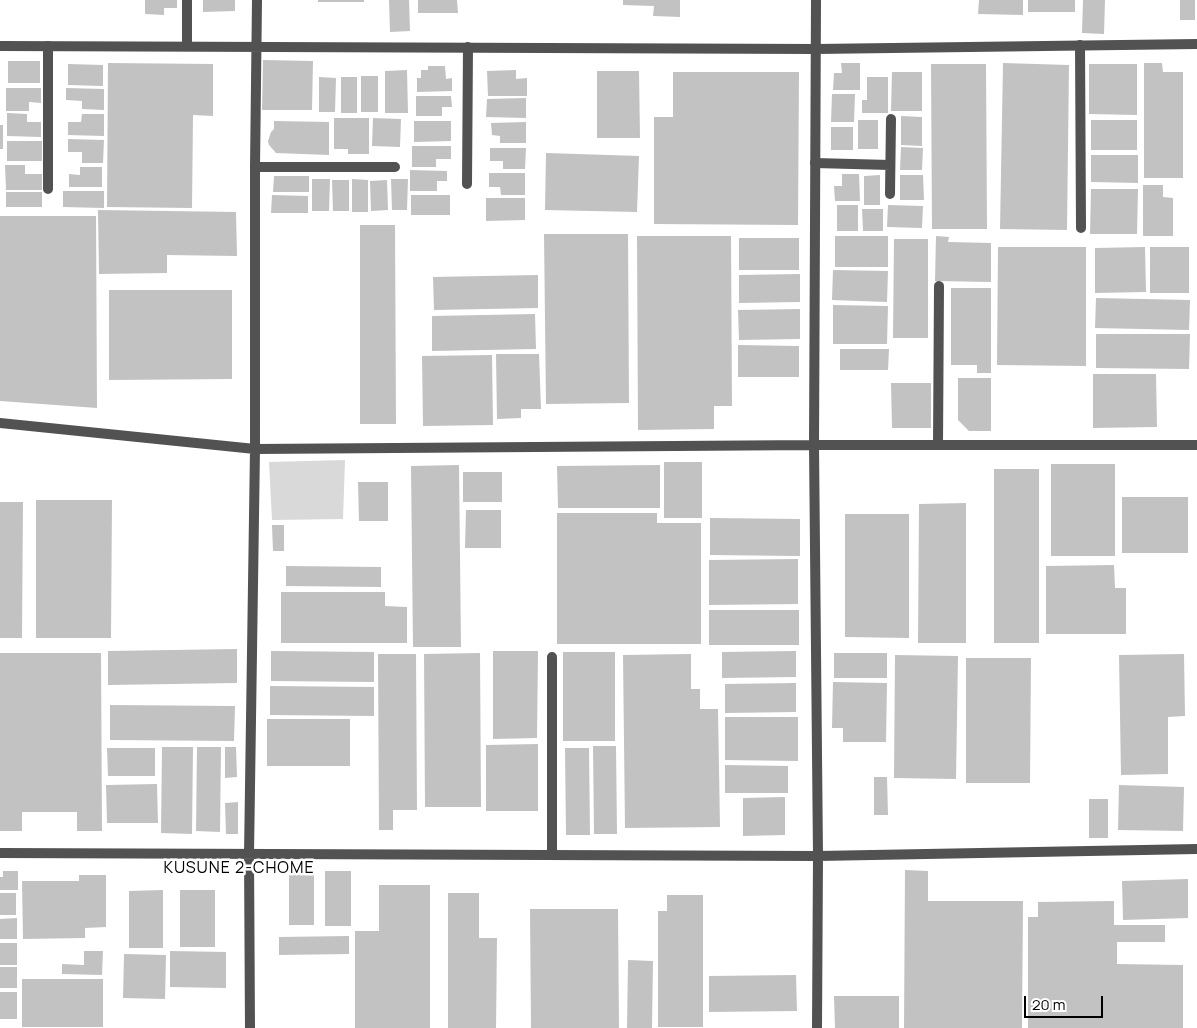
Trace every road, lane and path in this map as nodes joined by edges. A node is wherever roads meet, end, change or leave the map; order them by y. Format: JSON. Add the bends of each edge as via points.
{"nodes":[{"id":1,"x":187,"y":0,"type":"edge"},
{"id":2,"x":257,"y":0,"type":"edge"},
{"id":3,"x":816,"y":0,"type":"edge"},
{"id":4,"x":1197,"y":44,"type":"edge"},
{"id":5,"x":0,"y":46,"type":"edge"},
{"id":6,"x":48,"y":46,"type":"junction"},
{"id":7,"x":187,"y":46,"type":"junction"},
{"id":8,"x":257,"y":46,"type":"junction"},
{"id":9,"x":1080,"y":46,"type":"junction"},
{"id":10,"x":468,"y":47,"type":"junction"},
{"id":11,"x":816,"y":49,"type":"junction"},
{"id":12,"x":891,"y":119,"type":"dead end"},
{"id":13,"x":815,"y":163,"type":"junction"},
{"id":14,"x":890,"y":165,"type":"junction"},
{"id":15,"x":255,"y":167,"type":"junction"},
{"id":16,"x":395,"y":167,"type":"dead end"},
{"id":17,"x":467,"y":184,"type":"dead end"},
{"id":18,"x":48,"y":189,"type":"dead end"},
{"id":19,"x":890,"y":194,"type":"dead end"},
{"id":20,"x":1081,"y":228,"type":"dead end"},
{"id":21,"x":939,"y":286,"type":"dead end"},
{"id":22,"x":0,"y":423,"type":"edge"},
{"id":23,"x":814,"y":445,"type":"junction"},
{"id":24,"x":938,"y":445,"type":"junction"},
{"id":25,"x":1197,"y":445,"type":"edge"},
{"id":26,"x":255,"y":450,"type":"junction"},
{"id":27,"x":552,"y":657,"type":"dead end"},
{"id":28,"x":1197,"y":849,"type":"edge"},
{"id":29,"x":0,"y":853,"type":"edge"},
{"id":30,"x":249,"y":854,"type":"junction"},
{"id":31,"x":552,"y":855,"type":"junction"},
{"id":32,"x":818,"y":856,"type":"junction"},
{"id":33,"x":250,"y":1028,"type":"edge"},
{"id":34,"x":817,"y":1028,"type":"edge"}],
"edges":[{"from":1,"to":7,"type":"street"},
{"from":2,"to":8,"type":"street"},
{"from":3,"to":11,"type":"street"},
{"from":4,"to":9,"type":"street"},
{"from":5,"to":6,"type":"street"},
{"from":6,"to":7,"type":"street"},
{"from":6,"to":18,"type":"street"},
{"from":7,"to":8,"type":"street"},
{"from":8,"to":10,"type":"street"},
{"from":8,"to":15,"type":"street"},
{"from":9,"to":11,"type":"street"},
{"from":9,"to":20,"type":"street"},
{"from":10,"to":11,"type":"street"},
{"from":10,"to":17,"type":"street"},
{"from":11,"to":13,"type":"street"},
{"from":12,"to":14,"type":"street"},
{"from":13,"to":14,"type":"street"},
{"from":13,"to":23,"type":"street"},
{"from":14,"to":19,"type":"street"},
{"from":15,"to":16,"type":"street"},
{"from":15,"to":26,"type":"street"},
{"from":21,"to":24,"type":"street"},
{"from":22,"to":26,"type":"street"},
{"from":23,"to":24,"type":"street"},
{"from":23,"to":26,"type":"street"},
{"from":23,"to":32,"type":"street"},
{"from":24,"to":25,"type":"street"},
{"from":26,"to":30,"type":"street"},
{"from":27,"to":31,"type":"street"},
{"from":28,"to":32,"type":"street"},
{"from":29,"to":30,"type":"street"},
{"from":30,"to":31,"type":"street"},
{"from":30,"to":33,"type":"street"},
{"from":31,"to":32,"type":"street"},
{"from":32,"to":34,"type":"street"}]}
